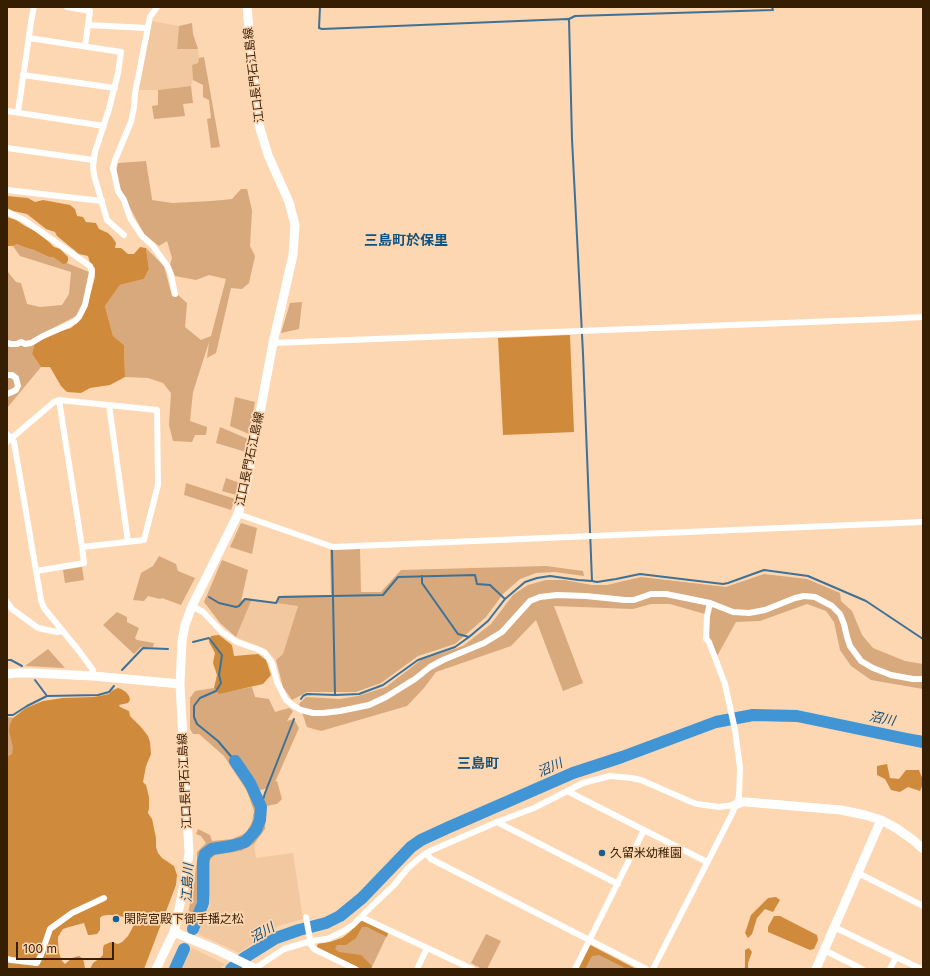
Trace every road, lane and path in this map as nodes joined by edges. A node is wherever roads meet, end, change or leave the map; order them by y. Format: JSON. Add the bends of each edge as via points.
{"nodes":[{"id":1,"x":34,"y":7,"type":"edge"},
{"id":2,"x":67,"y":7,"type":"edge"},
{"id":3,"x":157,"y":7,"type":"edge"},
{"id":4,"x":247,"y":7,"type":"edge"},
{"id":5,"x":88,"y":25,"type":"junction"},
{"id":6,"x":147,"y":28,"type":"junction"},
{"id":7,"x":28,"y":38,"type":"junction"},
{"id":8,"x":85,"y":46,"type":"junction"},
{"id":9,"x":23,"y":75,"type":"junction"},
{"id":10,"x":114,"y":88,"type":"junction"},
{"id":11,"x":7,"y":111,"type":"edge"},
{"id":12,"x":18,"y":112,"type":"junction"},
{"id":13,"x":104,"y":126,"type":"junction"},
{"id":14,"x":7,"y":148,"type":"edge"},
{"id":15,"x":93,"y":160,"type":"junction"},
{"id":16,"x":7,"y":190,"type":"edge"},
{"id":17,"x":102,"y":201,"type":"junction"},
{"id":18,"x":7,"y":212,"type":"edge"},
{"id":19,"x":124,"y":235,"type":"dead end"},
{"id":20,"x":175,"y":294,"type":"dead end"},
{"id":21,"x":923,"y":317,"type":"edge"},
{"id":22,"x":7,"y":343,"type":"edge"},
{"id":23,"x":273,"y":343,"type":"junction"},
{"id":24,"x":7,"y":375,"type":"edge"},
{"id":25,"x":7,"y":394,"type":"edge"},
{"id":26,"x":58,"y":400,"type":"junction"},
{"id":27,"x":109,"y":405,"type":"junction"},
{"id":28,"x":8,"y":438,"type":"edge"},
{"id":29,"x":238,"y":514,"type":"junction"},
{"id":30,"x":923,"y":522,"type":"edge"},
{"id":31,"x":128,"y":542,"type":"junction"},
{"id":32,"x":82,"y":547,"type":"junction"},
{"id":33,"x":36,"y":571,"type":"junction"},
{"id":34,"x":7,"y":602,"type":"edge"},
{"id":35,"x":710,"y":603,"type":"junction"},
{"id":36,"x":192,"y":606,"type":"junction"},
{"id":37,"x":10,"y":610,"type":"edge"},
{"id":38,"x":63,"y":632,"type":"junction"},
{"id":39,"x":7,"y":674,"type":"edge"},
{"id":40,"x":93,"y":676,"type":"junction"},
{"id":41,"x":923,"y":679,"type":"edge"},
{"id":42,"x":180,"y":684,"type":"junction"},
{"id":43,"x":567,"y":791,"type":"junction"},
{"id":44,"x":736,"y":805,"type":"junction"},
{"id":45,"x":881,"y":820,"type":"junction"},
{"id":46,"x":497,"y":822,"type":"junction"},
{"id":47,"x":644,"y":830,"type":"junction"},
{"id":48,"x":923,"y":849,"type":"edge"},
{"id":49,"x":426,"y":853,"type":"junction"},
{"id":50,"x":707,"y":862,"type":"junction"},
{"id":51,"x":858,"y":874,"type":"junction"},
{"id":52,"x":618,"y":884,"type":"junction"},
{"id":53,"x":104,"y":898,"type":"dead end"},
{"id":54,"x":923,"y":906,"type":"edge"},
{"id":55,"x":306,"y":917,"type":"dead end"},
{"id":56,"x":361,"y":917,"type":"junction"},
{"id":57,"x":834,"y":927,"type":"junction"},
{"id":58,"x":174,"y":932,"type":"junction"},
{"id":59,"x":590,"y":940,"type":"junction"},
{"id":60,"x":311,"y":941,"type":"junction"},
{"id":61,"x":427,"y":948,"type":"junction"},
{"id":62,"x":824,"y":950,"type":"junction"},
{"id":63,"x":896,"y":957,"type":"junction"},
{"id":64,"x":7,"y":959,"type":"edge"},
{"id":65,"x":923,"y":966,"type":"edge"},
{"id":66,"x":254,"y":968,"type":"edge"},
{"id":67,"x":156,"y":969,"type":"edge"},
{"id":68,"x":355,"y":969,"type":"edge"},
{"id":69,"x":418,"y":969,"type":"edge"},
{"id":70,"x":472,"y":969,"type":"edge"},
{"id":71,"x":575,"y":969,"type":"edge"},
{"id":72,"x":646,"y":969,"type":"edge"},
{"id":73,"x":653,"y":969,"type":"edge"},
{"id":74,"x":816,"y":969,"type":"edge"},
{"id":75,"x":862,"y":969,"type":"edge"},
{"id":76,"x":890,"y":969,"type":"edge"},
{"id":77,"x":921,"y":969,"type":"edge"}],
"edges":[{"from":1,"to":7,"type":"street"},
{"from":2,"to":5,"type":"street","via":[[90,11]]},
{"from":3,"to":6,"type":"street","via":[[150,17]]},
{"from":4,"to":23,"type":"main road","name":"江口長門石江島線","via":[[259,125],[268,155],[289,202],[295,225],[294,256]]},
{"from":5,"to":6,"type":"street"},
{"from":5,"to":8,"type":"street"},
{"from":6,"to":20,"type":"street","via":[[131,122],[113,168],[118,191],[130,218],[168,267]]},
{"from":7,"to":8,"type":"street"},
{"from":7,"to":9,"type":"street"},
{"from":8,"to":10,"type":"street","via":[[122,52]]},
{"from":9,"to":10,"type":"street"},
{"from":9,"to":12,"type":"street"},
{"from":10,"to":13,"type":"street"},
{"from":11,"to":12,"type":"street"},
{"from":12,"to":13,"type":"street"},
{"from":13,"to":15,"type":"street"},
{"from":14,"to":15,"type":"street"},
{"from":15,"to":17,"type":"street","via":[[94,175]]},
{"from":16,"to":17,"type":"street"},
{"from":17,"to":19,"type":"street","via":[[107,220]]},
{"from":18,"to":22,"type":"street","via":[[24,220],[90,266],[92,272],[85,305],[75,321],[31,343]]},
{"from":21,"to":23,"type":"street"},
{"from":23,"to":29,"type":"main road","name":"江口長門石江島線","via":[[247,482]]},
{"from":24,"to":25,"type":"street","via":[[16,378],[18,386],[16,390]]},
{"from":26,"to":27,"type":"street"},
{"from":26,"to":28,"type":"street"},
{"from":26,"to":32,"type":"street"},
{"from":27,"to":31,"type":"street"},
{"from":27,"to":31,"type":"street","via":[[157,410],[158,485],[144,540]]},
{"from":28,"to":33,"type":"street","via":[[14,442]]},
{"from":29,"to":30,"type":"street","via":[[332,547]]},
{"from":29,"to":36,"type":"main road","name":"江口長門石江島線"},
{"from":31,"to":32,"type":"street"},
{"from":32,"to":33,"type":"street","via":[[84,563]]},
{"from":33,"to":38,"type":"street","via":[[44,608]]},
{"from":34,"to":37,"type":"street"},
{"from":35,"to":36,"type":"street","via":[[666,594],[651,594],[634,600],[557,594],[540,597],[530,601],[502,632],[484,643],[430,667],[386,697],[369,705],[323,713],[301,710],[286,700],[277,682],[272,663],[265,653],[237,642],[222,632],[203,612]]},
{"from":35,"to":41,"type":"street","via":[[733,612],[749,613],[765,610],[795,598],[815,598],[832,606],[840,614],[850,646],[860,661],[891,675]]},
{"from":35,"to":44,"type":"street","via":[[706,639],[725,684],[740,768],[739,796]]},
{"from":36,"to":42,"type":"main road","name":"江口長門石江島線","via":[[182,641]]},
{"from":37,"to":38,"type":"street","via":[[38,628]]},
{"from":38,"to":40,"type":"street","via":[[93,670]]},
{"from":39,"to":40,"type":"main road"},
{"from":40,"to":42,"type":"main road"},
{"from":42,"to":58,"type":"main road","name":"江口長門石江島線","via":[[189,853]]},
{"from":43,"to":44,"type":"street","via":[[584,783],[618,776],[641,780],[697,804],[719,807]]},
{"from":43,"to":46,"type":"street","via":[[534,808]]},
{"from":43,"to":47,"type":"street"},
{"from":44,"to":45,"type":"main road","via":[[746,802],[841,810]]},
{"from":44,"to":50,"type":"street"},
{"from":45,"to":48,"type":"main road"},
{"from":45,"to":51,"type":"main road"},
{"from":46,"to":49,"type":"street"},
{"from":46,"to":52,"type":"street"},
{"from":47,"to":50,"type":"street"},
{"from":47,"to":52,"type":"street"},
{"from":49,"to":56,"type":"street"},
{"from":49,"to":59,"type":"street","via":[[431,858]]},
{"from":50,"to":73,"type":"street"},
{"from":51,"to":54,"type":"street"},
{"from":51,"to":57,"type":"main road"},
{"from":52,"to":59,"type":"street"},
{"from":53,"to":64,"type":"street","via":[[72,913],[50,930],[37,962]]},
{"from":55,"to":60,"type":"street"},
{"from":56,"to":60,"type":"street","via":[[342,932],[327,939]]},
{"from":56,"to":61,"type":"street"},
{"from":57,"to":62,"type":"main road"},
{"from":57,"to":63,"type":"street"},
{"from":58,"to":66,"type":"main road"},
{"from":58,"to":67,"type":"main road","name":"江口長門石江島線"},
{"from":59,"to":71,"type":"street"},
{"from":59,"to":72,"type":"street"},
{"from":60,"to":66,"type":"street","via":[[284,949]]},
{"from":60,"to":68,"type":"street","via":[[314,949]]},
{"from":61,"to":69,"type":"street"},
{"from":61,"to":70,"type":"street"},
{"from":62,"to":74,"type":"main road"},
{"from":62,"to":75,"type":"street"},
{"from":63,"to":76,"type":"street"},
{"from":63,"to":77,"type":"street"},
{"from":65,"to":77,"type":"street"}]}
